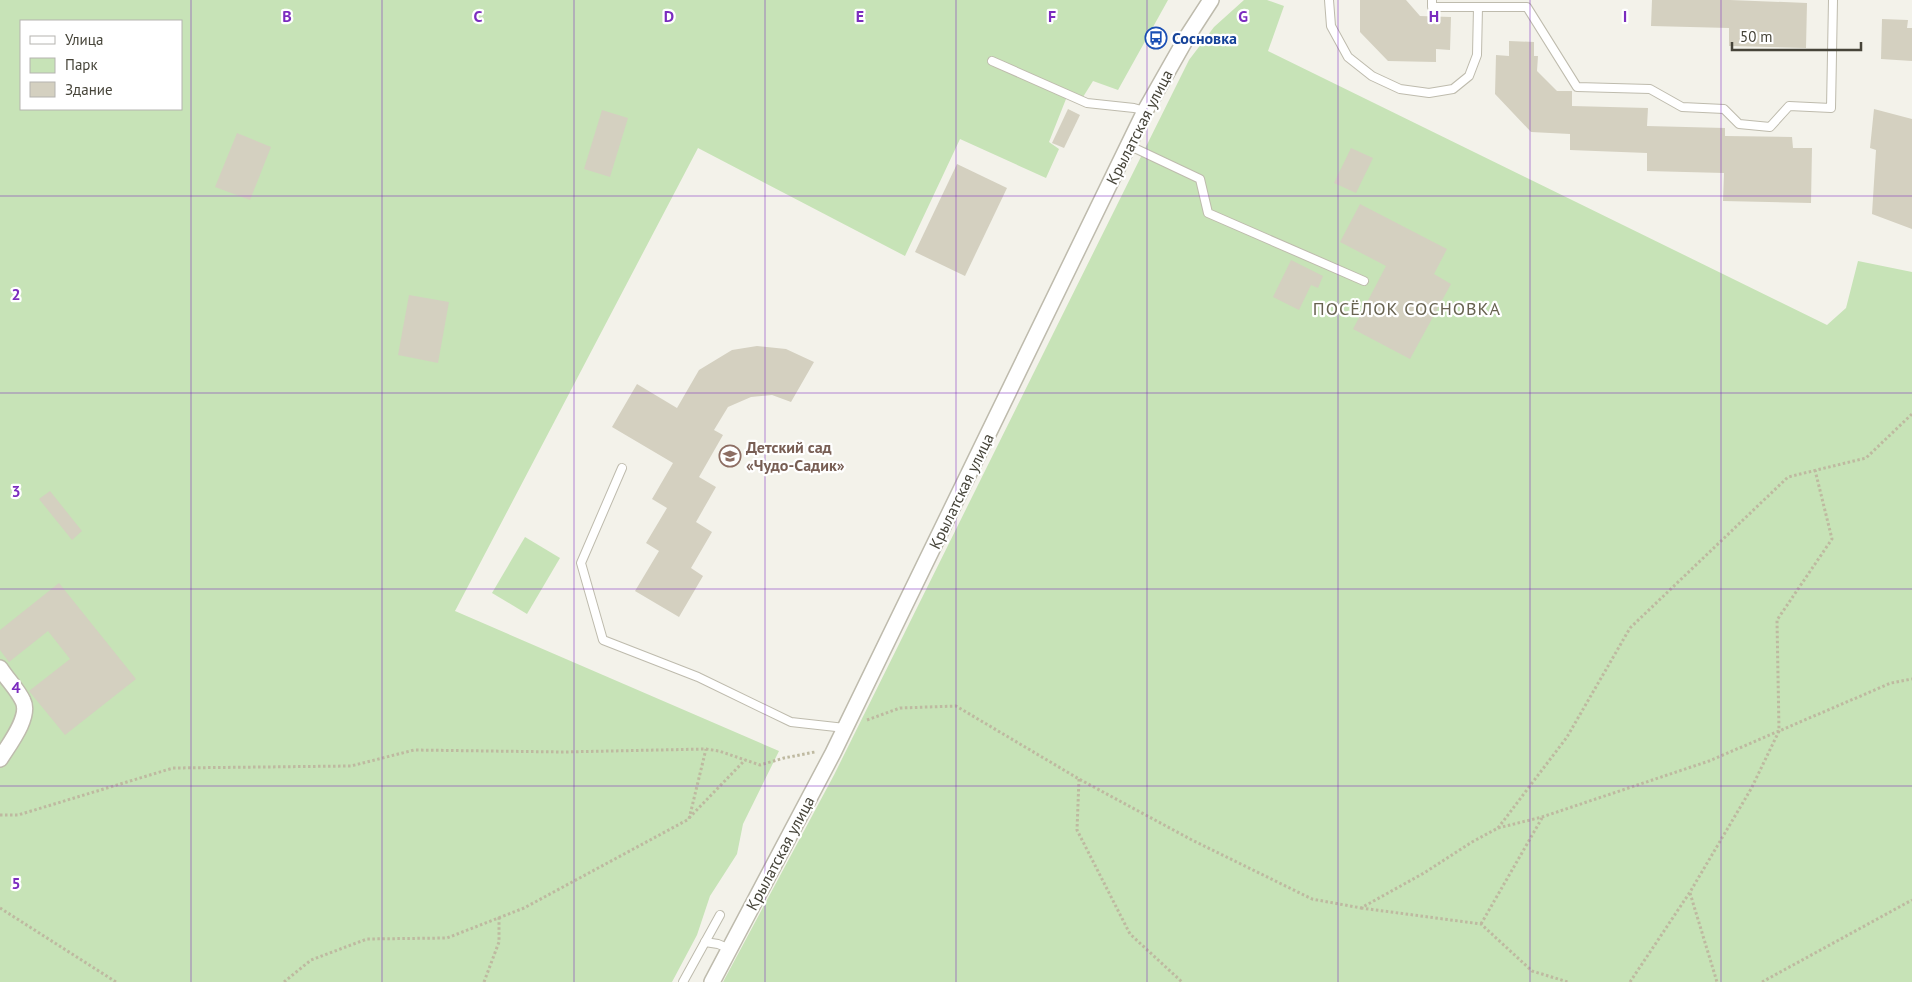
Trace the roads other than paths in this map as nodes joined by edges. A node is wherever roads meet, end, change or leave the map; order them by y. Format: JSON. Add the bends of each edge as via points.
{"nodes":[{"id":1,"x":1211,"y":0,"type":"edge"},
{"id":2,"x":1329,"y":0,"type":"edge"},
{"id":3,"x":1432,"y":0,"type":"edge"},
{"id":4,"x":1833,"y":0,"type":"edge"},
{"id":5,"x":1478,"y":7,"type":"junction"},
{"id":6,"x":992,"y":60,"type":"dead end"},
{"id":7,"x":1145,"y":111,"type":"junction"},
{"id":8,"x":1128,"y":145,"type":"junction"},
{"id":9,"x":1364,"y":281,"type":"dead end"},
{"id":10,"x":622,"y":468,"type":"dead end"},
{"id":11,"x":0,"y":668,"type":"edge"},
{"id":12,"x":845,"y":728,"type":"junction"},
{"id":13,"x":0,"y":759,"type":"edge"},
{"id":14,"x":720,"y":915,"type":"dead end"},
{"id":15,"x":705,"y":942,"type":"junction"},
{"id":16,"x":730,"y":949,"type":"junction"},
{"id":17,"x":683,"y":982,"type":"edge"},
{"id":18,"x":712,"y":982,"type":"edge"}],
"edges":[{"from":1,"to":7,"type":"street","name":"Крылатская улица"},
{"from":2,"to":5,"type":"lane","via":[[1331,26],[1348,57],[1372,76],[1400,89],[1429,93],[1453,89],[1469,76],[1477,55]]},
{"from":3,"to":5,"type":"lane","via":[[1432,7]]},
{"from":4,"to":5,"type":"lane","via":[[1831,108],[1789,106],[1770,127],[1740,124],[1724,109],[1682,107],[1650,89],[1577,87],[1527,7]]},
{"from":6,"to":7,"type":"lane","via":[[1087,103]]},
{"from":7,"to":8,"type":"street","name":"Крылатская улица"},
{"from":8,"to":9,"type":"lane","via":[[1200,179],[1208,213]]},
{"from":8,"to":12,"type":"street","name":"Крылатская улица"},
{"from":10,"to":12,"type":"lane","via":[[581,564],[603,640],[698,677],[791,722]]},
{"from":11,"to":13,"type":"street","via":[[24,702],[24,716]]},
{"from":12,"to":16,"type":"street","name":"Крылатская улица"},
{"from":14,"to":15,"type":"lane"},
{"from":15,"to":16,"type":"lane"},
{"from":15,"to":17,"type":"lane"},
{"from":16,"to":18,"type":"street","name":"Крылатская улица"}]}
